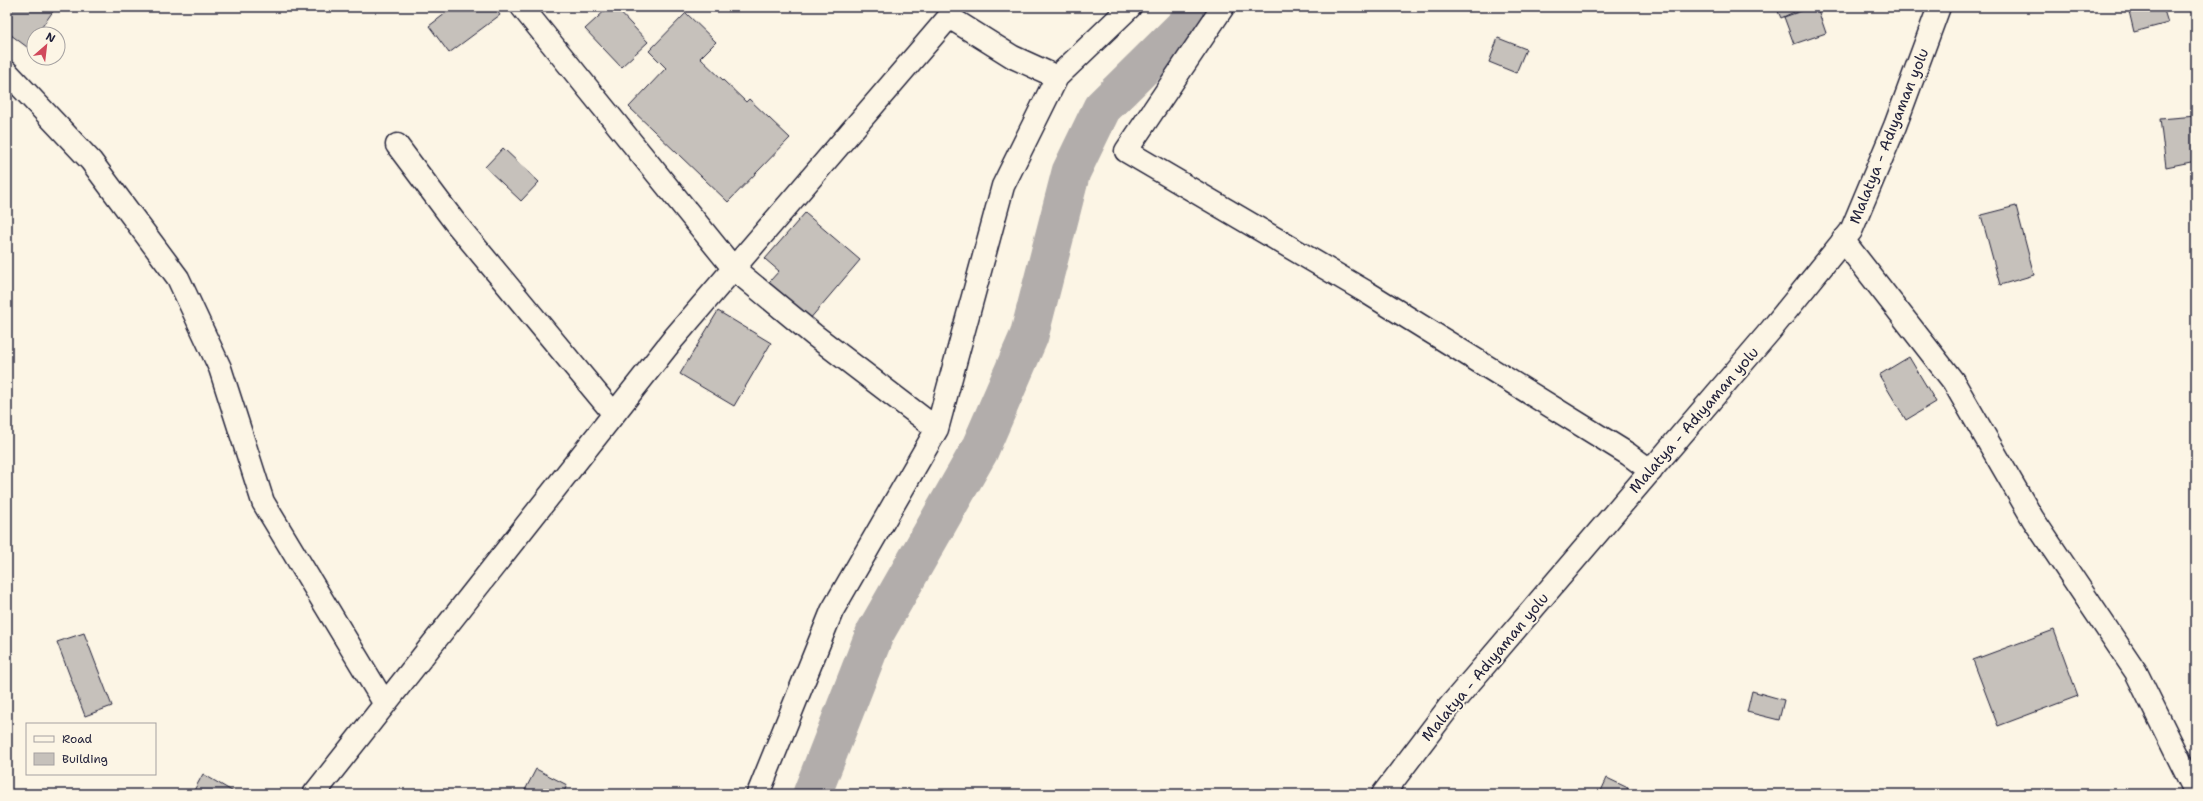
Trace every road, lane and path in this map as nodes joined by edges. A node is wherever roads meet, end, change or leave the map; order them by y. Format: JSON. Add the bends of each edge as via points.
{"nodes":[{"id":1,"x":522,"y":7,"type":"edge"},
{"id":2,"x":1130,"y":7,"type":"edge"},
{"id":3,"x":1223,"y":7,"type":"edge"},
{"id":4,"x":1939,"y":7,"type":"edge"},
{"id":5,"x":7,"y":72,"type":"edge"},
{"id":6,"x":1057,"y":77,"type":"junction"},
{"id":7,"x":397,"y":145,"type":"dead end"},
{"id":8,"x":1843,"y":240,"type":"junction"},
{"id":9,"x":734,"y":269,"type":"junction"},
{"id":10,"x":614,"y":414,"type":"junction"},
{"id":11,"x":937,"y":429,"type":"junction"},
{"id":12,"x":1651,"y":471,"type":"junction"},
{"id":13,"x":385,"y":704,"type":"junction"},
{"id":14,"x":2196,"y":793,"type":"edge"},
{"id":15,"x":314,"y":794,"type":"edge"},
{"id":16,"x":758,"y":794,"type":"edge"},
{"id":17,"x":1383,"y":794,"type":"edge"}],
"edges":[{"from":1,"to":9,"type":"street"},
{"from":2,"to":6,"type":"street"},
{"from":3,"to":12,"type":"street","via":[[1126,151],[1368,293],[1628,454]]},
{"from":4,"to":8,"type":"street","name":"Malatya - Adıyaman yolu","via":[[1895,126],[1851,231]]},
{"from":5,"to":13,"type":"street","via":[[91,161],[178,278],[220,368],[263,502]]},
{"from":6,"to":9,"type":"street","via":[[1013,57],[949,17]]},
{"from":6,"to":11,"type":"street","via":[[1003,186]]},
{"from":7,"to":10,"type":"street","via":[[454,221]]},
{"from":8,"to":12,"type":"street","name":"Malatya - Adıyaman yolu","via":[[1770,331]]},
{"from":8,"to":14,"type":"street","via":[[1954,381],[2033,518],[2136,672]]},
{"from":9,"to":10,"type":"street","via":[[674,338]]},
{"from":9,"to":11,"type":"street","via":[[814,335]]},
{"from":10,"to":13,"type":"street"},
{"from":11,"to":16,"type":"street","via":[[832,611]]},
{"from":12,"to":17,"type":"street","name":"Malatya - Adıyaman yolu","via":[[1449,707]]},
{"from":13,"to":15,"type":"street"}]}
